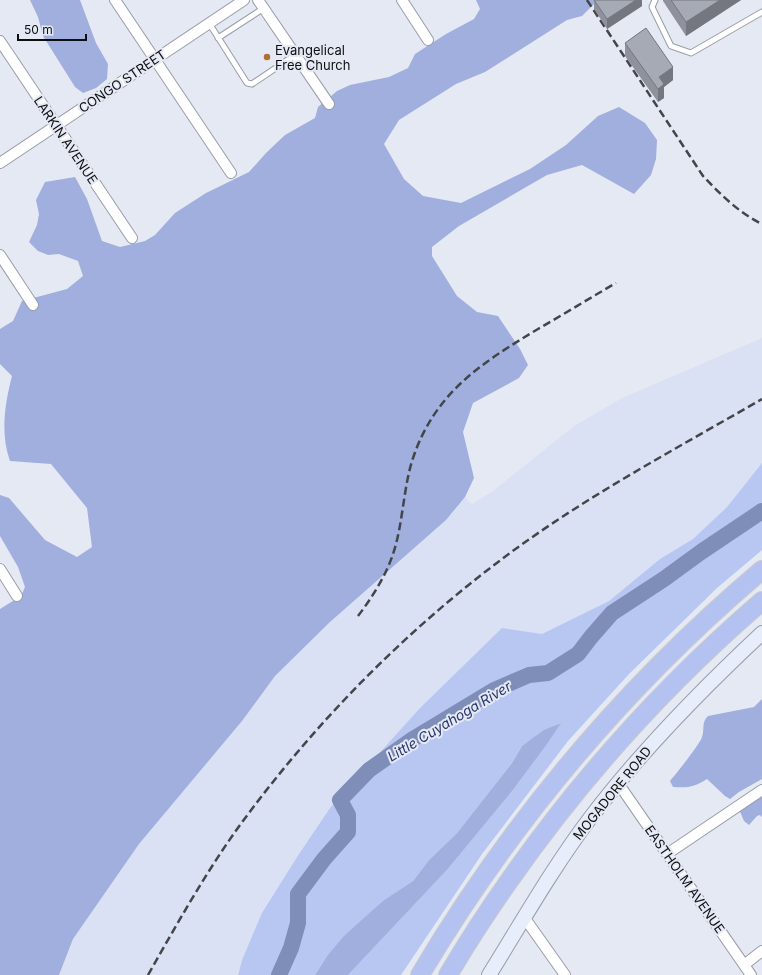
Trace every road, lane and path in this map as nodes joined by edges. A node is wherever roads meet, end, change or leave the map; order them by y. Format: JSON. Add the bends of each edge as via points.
{"nodes":[{"id":1,"x":115,"y":0,"type":"edge"},
{"id":2,"x":244,"y":0,"type":"edge"},
{"id":3,"x":402,"y":0,"type":"edge"},
{"id":4,"x":655,"y":0,"type":"edge"},
{"id":5,"x":261,"y":4,"type":"edge"},
{"id":6,"x":762,"y":12,"type":"edge"},
{"id":7,"x":209,"y":23,"type":"junction"},
{"id":8,"x":218,"y":38,"type":"junction"},
{"id":9,"x":428,"y":40,"type":"dead end"},
{"id":10,"x":0,"y":41,"type":"edge"},
{"id":11,"x":295,"y":55,"type":"junction"},
{"id":12,"x":154,"y":59,"type":"junction"},
{"id":13,"x":329,"y":104,"type":"dead end"},
{"id":14,"x":56,"y":125,"type":"junction"},
{"id":15,"x":0,"y":163,"type":"edge"},
{"id":16,"x":231,"y":173,"type":"dead end"},
{"id":17,"x":132,"y":238,"type":"dead end"},
{"id":18,"x":0,"y":255,"type":"edge"},
{"id":19,"x":33,"y":305,"type":"dead end"},
{"id":20,"x":0,"y":569,"type":"edge"},
{"id":21,"x":762,"y":570,"type":"edge"},
{"id":22,"x":17,"y":596,"type":"dead end"},
{"id":23,"x":762,"y":601,"type":"edge"},
{"id":24,"x":762,"y":633,"type":"edge"},
{"id":25,"x":618,"y":783,"type":"junction"},
{"id":26,"x":762,"y":790,"type":"edge"},
{"id":27,"x":667,"y":854,"type":"junction"},
{"id":28,"x":524,"y":917,"type":"junction"},
{"id":29,"x":482,"y":919,"type":"junction"},
{"id":30,"x":762,"y":951,"type":"edge"},
{"id":31,"x":744,"y":965,"type":"junction"},
{"id":32,"x":420,"y":975,"type":"edge"},
{"id":33,"x":448,"y":975,"type":"edge"},
{"id":34,"x":459,"y":975,"type":"edge"},
{"id":35,"x":489,"y":975,"type":"edge"},
{"id":36,"x":565,"y":975,"type":"edge"},
{"id":37,"x":751,"y":975,"type":"edge"}],
"edges":[{"from":1,"to":12,"type":"street"},
{"from":2,"to":7,"type":"street","name":"CONGO STREET"},
{"from":3,"to":9,"type":"street"},
{"from":4,"to":6,"type":"lane","via":[[652,7],[671,46],[691,53]]},
{"from":5,"to":8,"type":"lane"},
{"from":5,"to":11,"type":"street"},
{"from":7,"to":8,"type":"lane"},
{"from":7,"to":12,"type":"street","name":"CONGO STREET"},
{"from":8,"to":11,"type":"lane","via":[[244,78],[252,84]]},
{"from":10,"to":14,"type":"street","name":"LARKIN AVENUE"},
{"from":11,"to":13,"type":"street"},
{"from":12,"to":14,"type":"street","name":"CONGO STREET"},
{"from":12,"to":16,"type":"street"},
{"from":14,"to":15,"type":"street","name":"CONGO STREET"},
{"from":14,"to":17,"type":"street","name":"LARKIN AVENUE"},
{"from":18,"to":19,"type":"street"},
{"from":20,"to":22,"type":"street"},
{"from":21,"to":32,"type":"highway","via":[[671,652],[564,770],[510,839],[460,910]]},
{"from":23,"to":29,"type":"highway","via":[[637,722],[537,842]]},
{"from":24,"to":25,"type":"street","name":"MOGADORE ROAD","via":[[675,718]]},
{"from":25,"to":27,"type":"street","name":"EASTHOLM AVENUE"},
{"from":25,"to":28,"type":"street","name":"MOGADORE ROAD","via":[[575,840]]},
{"from":26,"to":27,"type":"street"},
{"from":27,"to":31,"type":"street","name":"EASTHOLM AVENUE"},
{"from":28,"to":35,"type":"street","name":"MOGADORE ROAD"},
{"from":28,"to":36,"type":"street"},
{"from":29,"to":33,"type":"highway"},
{"from":29,"to":34,"type":"highway"},
{"from":30,"to":31,"type":"street"},
{"from":31,"to":37,"type":"street","name":"EASTHOLM AVENUE"}]}
